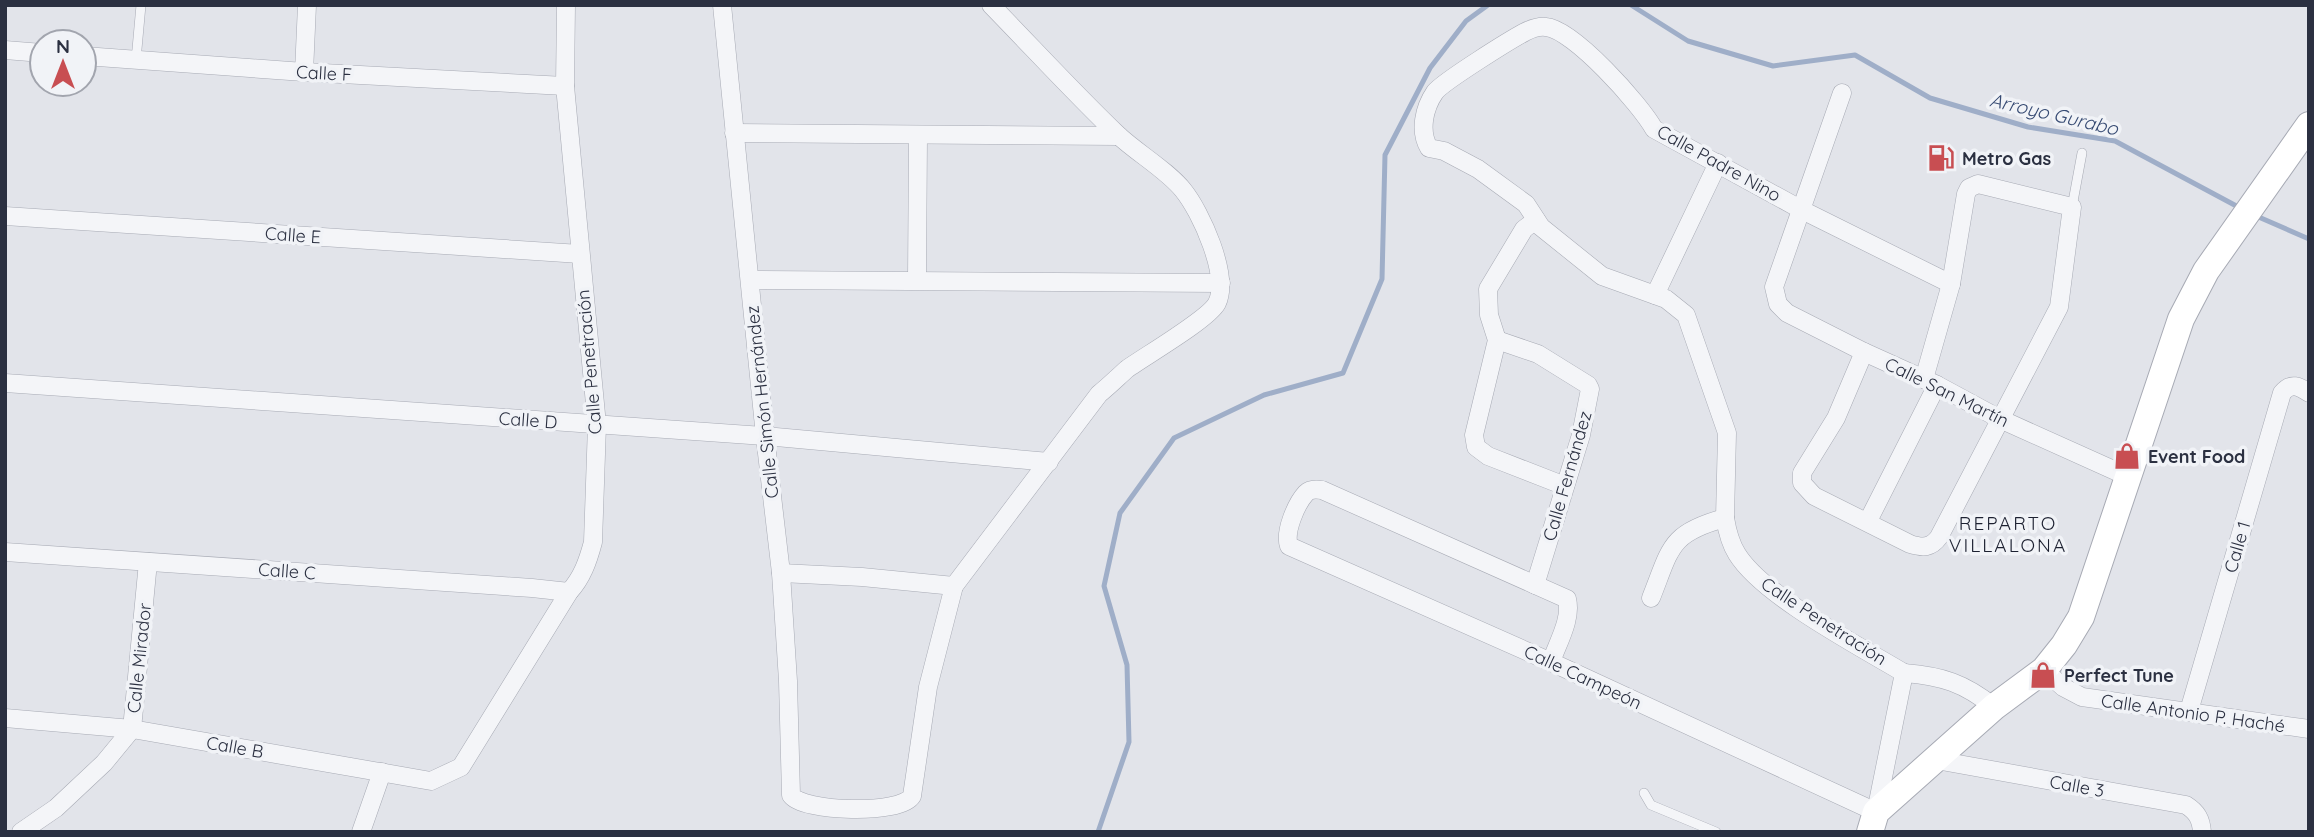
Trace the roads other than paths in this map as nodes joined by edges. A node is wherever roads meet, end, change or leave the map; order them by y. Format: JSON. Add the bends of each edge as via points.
{"nodes":[{"id":1,"x":141,"y":5,"type":"edge"},
{"id":2,"x":307,"y":5,"type":"edge"},
{"id":3,"x":566,"y":5,"type":"edge"},
{"id":4,"x":722,"y":5,"type":"edge"},
{"id":5,"x":991,"y":5,"type":"edge"},
{"id":6,"x":5,"y":50,"type":"edge"},
{"id":7,"x":28,"y":52,"type":"edge"},
{"id":8,"x":98,"y":57,"type":"edge"},
{"id":9,"x":136,"y":60,"type":"junction"},
{"id":10,"x":304,"y":72,"type":"junction"},
{"id":11,"x":565,"y":86,"type":"junction"},
{"id":12,"x":1842,"y":93,"type":"dead end"},
{"id":13,"x":2309,"y":125,"type":"edge"},
{"id":14,"x":734,"y":133,"type":"junction"},
{"id":15,"x":918,"y":136,"type":"junction"},
{"id":16,"x":1119,"y":136,"type":"junction"},
{"id":17,"x":1444,"y":151,"type":"joint"},
{"id":18,"x":2082,"y":153,"type":"dead end"},
{"id":19,"x":1718,"y":163,"type":"junction"},
{"id":20,"x":2072,"y":207,"type":"junction"},
{"id":21,"x":1802,"y":210,"type":"junction"},
{"id":22,"x":5,"y":216,"type":"edge"},
{"id":23,"x":1536,"y":220,"type":"junction"},
{"id":24,"x":580,"y":254,"type":"junction"},
{"id":25,"x":750,"y":280,"type":"junction"},
{"id":26,"x":917,"y":280,"type":"junction"},
{"id":27,"x":1221,"y":283,"type":"junction"},
{"id":28,"x":1951,"y":284,"type":"junction"},
{"id":29,"x":1655,"y":295,"type":"junction"},
{"id":30,"x":1497,"y":340,"type":"junction"},
{"id":31,"x":1864,"y":352,"type":"junction"},
{"id":32,"x":1930,"y":382,"type":"junction"},
{"id":33,"x":5,"y":383,"type":"edge"},
{"id":34,"x":2309,"y":393,"type":"edge"},
{"id":35,"x":2000,"y":419,"type":"junction"},
{"id":36,"x":597,"y":425,"type":"junction"},
{"id":37,"x":765,"y":436,"type":"junction"},
{"id":38,"x":1049,"y":462,"type":"junction"},
{"id":39,"x":2129,"y":477,"type":"junction"},
{"id":40,"x":1565,"y":486,"type":"junction"},
{"id":41,"x":1725,"y":518,"type":"junction"},
{"id":42,"x":1868,"y":521,"type":"junction"},
{"id":43,"x":5,"y":552,"type":"edge"},
{"id":44,"x":148,"y":562,"type":"junction"},
{"id":45,"x":781,"y":573,"type":"junction"},
{"id":46,"x":1535,"y":584,"type":"junction"},
{"id":47,"x":954,"y":586,"type":"junction"},
{"id":48,"x":569,"y":592,"type":"junction"},
{"id":49,"x":1651,"y":598,"type":"dead end"},
{"id":50,"x":1551,"y":662,"type":"junction"},
{"id":51,"x":2044,"y":670,"type":"junction"},
{"id":52,"x":1904,"y":673,"type":"junction"},
{"id":53,"x":1994,"y":707,"type":"junction"},
{"id":54,"x":2189,"y":711,"type":"junction"},
{"id":55,"x":5,"y":718,"type":"edge"},
{"id":56,"x":2308,"y":728,"type":"edge"},
{"id":57,"x":132,"y":729,"type":"junction"},
{"id":58,"x":1936,"y":760,"type":"junction"},
{"id":59,"x":461,"y":767,"type":"joint"},
{"id":60,"x":382,"y":772,"type":"junction"},
{"id":61,"x":1644,"y":793,"type":"dead end"},
{"id":62,"x":1873,"y":822,"type":"edge"},
{"id":63,"x":21,"y":832,"type":"edge"},
{"id":64,"x":361,"y":832,"type":"edge"},
{"id":65,"x":1716,"y":832,"type":"edge"},
{"id":66,"x":2202,"y":832,"type":"edge"}],
"edges":[{"from":1,"to":9,"type":"lane"},
{"from":2,"to":10,"type":"street"},
{"from":3,"to":11,"type":"street","name":"Calle Penetración"},
{"from":4,"to":14,"type":"street","name":"Calle Simón Hernández"},
{"from":5,"to":16,"type":"street"},
{"from":6,"to":7,"type":"street"},
{"from":8,"to":9,"type":"street","name":"Calle F"},
{"from":9,"to":10,"type":"street","name":"Calle F"},
{"from":10,"to":11,"type":"street","name":"Calle F"},
{"from":11,"to":24,"type":"street","name":"Calle Penetración"},
{"from":12,"to":21,"type":"street"},
{"from":13,"to":39,"type":"street","via":[[2206,271],[2180,319]]},
{"from":14,"to":15,"type":"street"},
{"from":14,"to":25,"type":"street","name":"Calle Simón Hernández"},
{"from":15,"to":16,"type":"street"},
{"from":15,"to":26,"type":"street"},
{"from":16,"to":27,"type":"street","via":[[1182,189],[1208,239]]},
{"from":17,"to":19,"type":"street","name":"Calle Padre Nino","via":[[1429,148],[1423,138],[1428,106],[1438,88],[1525,32],[1546,27],[1568,36],[1609,75],[1654,129]]},
{"from":17,"to":23,"type":"street","name":"Calle Penetración","via":[[1478,169],[1525,204]]},
{"from":18,"to":20,"type":"lane"},
{"from":19,"to":21,"type":"street","name":"Calle Padre Nino"},
{"from":19,"to":29,"type":"street"},
{"from":20,"to":28,"type":"street","via":[[1973,186],[1966,194]]},
{"from":20,"to":35,"type":"street","via":[[2059,307]]},
{"from":21,"to":28,"type":"street","name":"Calle Padre Nino"},
{"from":21,"to":31,"type":"street","name":"Calle San Martín","via":[[1774,295],[1787,313]]},
{"from":22,"to":24,"type":"street","name":"Calle E"},
{"from":23,"to":29,"type":"street","name":"Calle Penetración","via":[[1602,276]]},
{"from":23,"to":30,"type":"street","via":[[1524,229],[1488,289],[1489,315]]},
{"from":24,"to":36,"type":"street","name":"Calle Penetración"},
{"from":25,"to":26,"type":"street"},
{"from":25,"to":37,"type":"street","name":"Calle Simón Hernández"},
{"from":26,"to":27,"type":"street"},
{"from":27,"to":38,"type":"street","via":[[1216,306],[1100,394]]},
{"from":28,"to":32,"type":"street"},
{"from":29,"to":41,"type":"street","name":"Calle Penetración","via":[[1686,315],[1727,433]]},
{"from":30,"to":40,"type":"street","name":"Calle Fernández","via":[[1538,354],[1588,385],[1590,394]]},
{"from":30,"to":40,"type":"street","via":[[1475,447]]},
{"from":31,"to":32,"type":"street","name":"Calle San Martín"},
{"from":31,"to":42,"type":"street","via":[[1836,418],[1802,473],[1802,483],[1814,496]]},
{"from":32,"to":35,"type":"street","name":"Calle San Martín"},
{"from":32,"to":42,"type":"street"},
{"from":33,"to":36,"type":"street","name":"Calle D"},
{"from":34,"to":54,"type":"street","name":"Calle 1","via":[[2295,385],[2283,393]]},
{"from":35,"to":39,"type":"street","name":"Calle San Martín"},
{"from":35,"to":42,"type":"street","via":[[1934,544],[1919,547]]},
{"from":36,"to":37,"type":"street","name":"Calle D"},
{"from":36,"to":48,"type":"street","name":"Calle Penetración","via":[[593,542]]},
{"from":37,"to":38,"type":"street","name":"Calle D"},
{"from":37,"to":45,"type":"street","name":"Calle Simón Hernández"},
{"from":38,"to":47,"type":"street"},
{"from":39,"to":51,"type":"street","via":[[2081,617]]},
{"from":40,"to":46,"type":"street","name":"Calle Fernández"},
{"from":41,"to":49,"type":"street","via":[[1690,529],[1681,537]]},
{"from":41,"to":52,"type":"street","name":"Calle Penetración","via":[[1736,553],[1765,584]]},
{"from":43,"to":44,"type":"street","name":"Calle C"},
{"from":44,"to":48,"type":"street","name":"Calle C"},
{"from":44,"to":57,"type":"street","name":"Calle Mirador"},
{"from":45,"to":47,"type":"street"},
{"from":45,"to":47,"type":"street","name":"Calle Simón Hernández","via":[[790,788],[793,799],[818,806],[864,808],[909,801],[928,687]]},
{"from":46,"to":50,"type":"street","via":[[1567,598],[1569,607]]},
{"from":46,"to":50,"type":"street","name":"Calle Campeón","via":[[1322,490],[1306,493],[1286,537],[1289,545]]},
{"from":48,"to":59,"type":"street","name":"Calle Penetración"},
{"from":50,"to":62,"type":"street","name":"Calle Campeón"},
{"from":51,"to":53,"type":"street"},
{"from":51,"to":54,"type":"street","name":"Calle Antonio P. Haché","via":[[2082,697]]},
{"from":52,"to":53,"type":"street","via":[[1951,680]]},
{"from":52,"to":62,"type":"street","name":"Calle Penetración"},
{"from":53,"to":58,"type":"street"},
{"from":54,"to":56,"type":"street","name":"Calle Antonio P. Haché"},
{"from":55,"to":57,"type":"street","name":"Calle B"},
{"from":57,"to":60,"type":"street","name":"Calle B"},
{"from":57,"to":63,"type":"street","name":"Calle Mirador","via":[[56,808]]},
{"from":58,"to":62,"type":"street"},
{"from":58,"to":66,"type":"street","name":"Calle 3","via":[[2186,805],[2200,820]]},
{"from":59,"to":60,"type":"street","name":"Calle B","via":[[431,781]]},
{"from":60,"to":64,"type":"street"},
{"from":61,"to":65,"type":"lane","via":[[1651,805]]}]}
